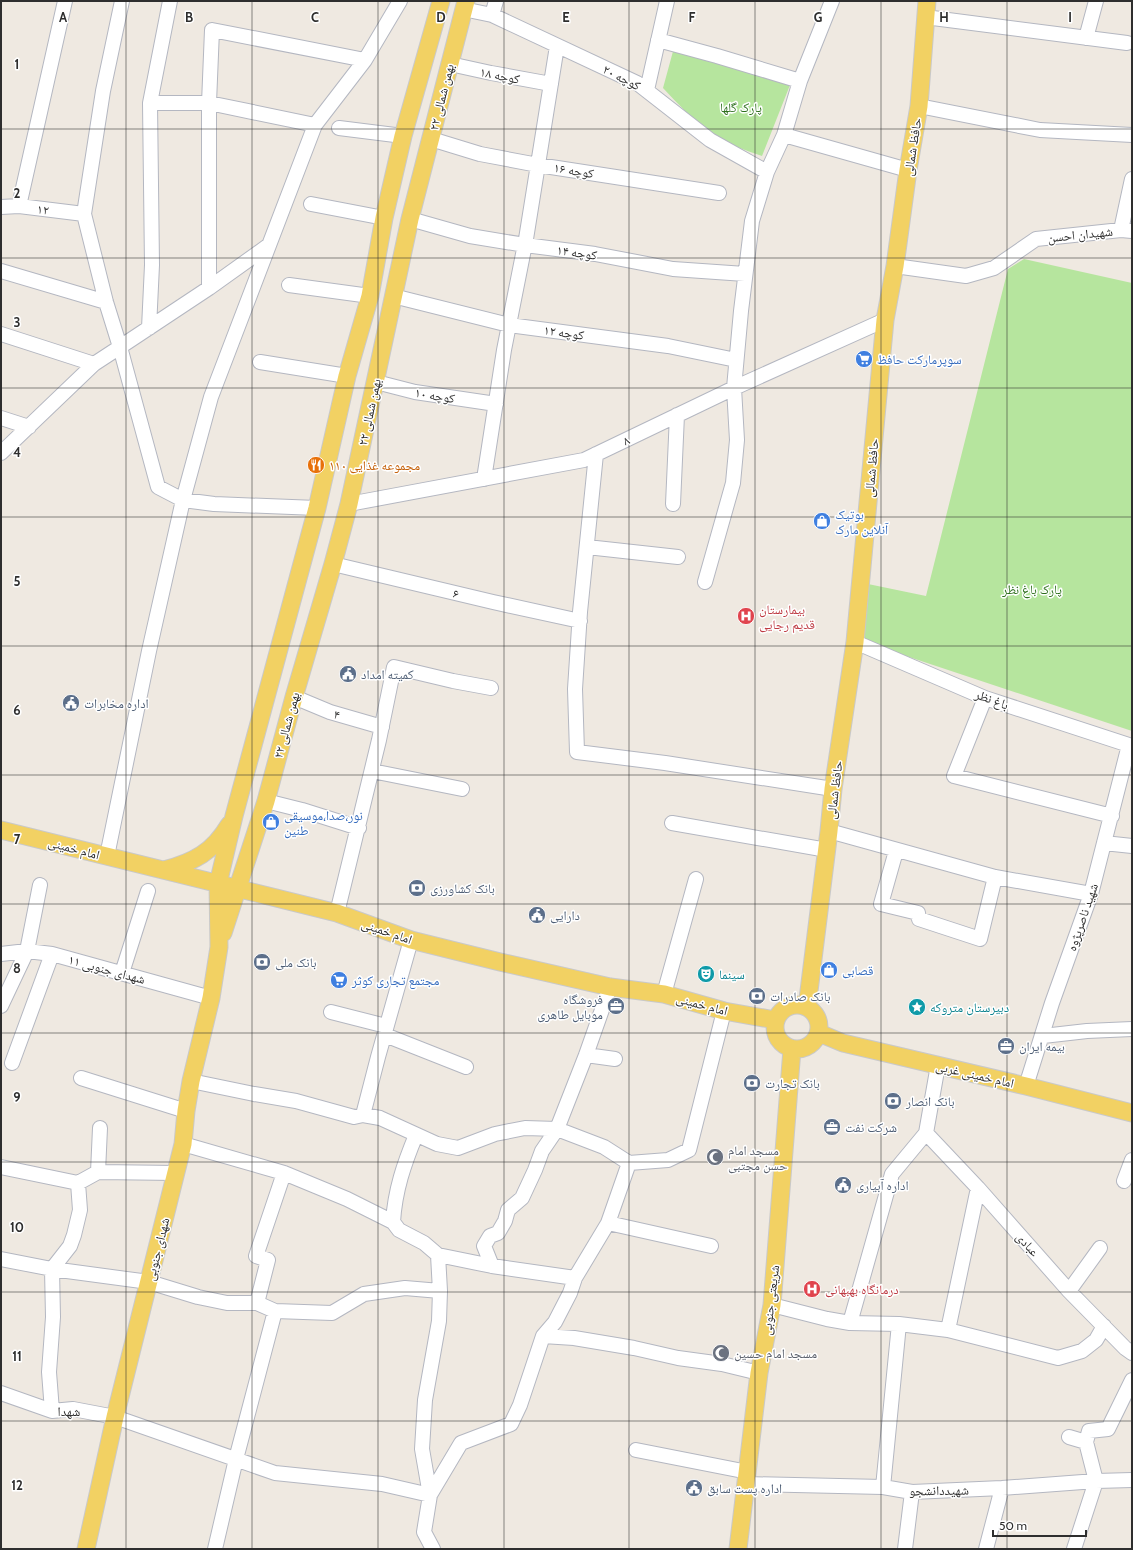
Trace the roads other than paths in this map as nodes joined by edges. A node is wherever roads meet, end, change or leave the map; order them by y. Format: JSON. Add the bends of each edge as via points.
{"nodes":[{"id":1,"x":65,"y":1,"type":"edge"},
{"id":2,"x":122,"y":1,"type":"edge"},
{"id":3,"x":170,"y":1,"type":"edge"},
{"id":4,"x":400,"y":1,"type":"edge"},
{"id":5,"x":441,"y":1,"type":"edge"},
{"id":6,"x":496,"y":1,"type":"edge"},
{"id":7,"x":667,"y":1,"type":"edge"},
{"id":8,"x":832,"y":1,"type":"edge"},
{"id":9,"x":1096,"y":1,"type":"edge"},
{"id":10,"x":464,"y":5,"type":"edge"},
{"id":11,"x":926,"y":9,"type":"edge"},
{"id":12,"x":492,"y":14,"type":"junction"},
{"id":13,"x":1086,"y":38,"type":"junction"},
{"id":14,"x":658,"y":40,"type":"junction"},
{"id":15,"x":1127,"y":43,"type":"dead end"},
{"id":16,"x":557,"y":46,"type":"junction"},
{"id":17,"x":365,"y":60,"type":"junction"},
{"id":18,"x":450,"y":64,"type":"junction"},
{"id":19,"x":800,"y":82,"type":"junction"},
{"id":20,"x":551,"y":84,"type":"junction"},
{"id":21,"x":647,"y":90,"type":"junction"},
{"id":22,"x":150,"y":103,"type":"junction"},
{"id":23,"x":209,"y":103,"type":"junction"},
{"id":24,"x":919,"y":106,"type":"junction"},
{"id":25,"x":315,"y":125,"type":"junction"},
{"id":26,"x":339,"y":128,"type":"dead end"},
{"id":27,"x":784,"y":135,"type":"junction"},
{"id":28,"x":1132,"y":135,"type":"edge"},
{"id":29,"x":403,"y":136,"type":"junction"},
{"id":30,"x":431,"y":139,"type":"junction"},
{"id":31,"x":538,"y":165,"type":"junction"},
{"id":32,"x":908,"y":170,"type":"junction"},
{"id":33,"x":767,"y":172,"type":"junction"},
{"id":34,"x":1132,"y":179,"type":"edge"},
{"id":35,"x":719,"y":193,"type":"dead end"},
{"id":36,"x":311,"y":204,"type":"dead end"},
{"id":37,"x":19,"y":206,"type":"junction"},
{"id":38,"x":1,"y":207,"type":"edge"},
{"id":39,"x":84,"y":214,"type":"junction"},
{"id":40,"x":384,"y":218,"type":"junction"},
{"id":41,"x":410,"y":219,"type":"junction"},
{"id":42,"x":1126,"y":230,"type":"edge"},
{"id":43,"x":269,"y":245,"type":"junction"},
{"id":44,"x":525,"y":245,"type":"junction"},
{"id":45,"x":895,"y":266,"type":"junction"},
{"id":46,"x":1,"y":270,"type":"edge"},
{"id":47,"x":745,"y":274,"type":"junction"},
{"id":48,"x":289,"y":285,"type":"dead end"},
{"id":49,"x":209,"y":288,"type":"junction"},
{"id":50,"x":370,"y":296,"type":"junction"},
{"id":51,"x":393,"y":296,"type":"junction"},
{"id":52,"x":106,"y":302,"type":"junction"},
{"id":53,"x":885,"y":320,"type":"junction"},
{"id":54,"x":509,"y":325,"type":"junction"},
{"id":55,"x":149,"y":328,"type":"junction"},
{"id":56,"x":1,"y":334,"type":"edge"},
{"id":57,"x":120,"y":347,"type":"junction"},
{"id":58,"x":736,"y":360,"type":"junction"},
{"id":59,"x":260,"y":362,"type":"dead end"},
{"id":60,"x":94,"y":364,"type":"junction"},
{"id":61,"x":347,"y":376,"type":"junction"},
{"id":62,"x":376,"y":382,"type":"junction"},
{"id":63,"x":734,"y":388,"type":"junction"},
{"id":64,"x":496,"y":404,"type":"junction"},
{"id":65,"x":677,"y":416,"type":"junction"},
{"id":66,"x":1,"y":418,"type":"edge"},
{"id":67,"x":29,"y":427,"type":"junction"},
{"id":68,"x":1,"y":453,"type":"edge"},
{"id":69,"x":596,"y":454,"type":"junction"},
{"id":70,"x":484,"y":479,"type":"junction"},
{"id":71,"x":183,"y":500,"type":"junction"},
{"id":72,"x":349,"y":504,"type":"junction"},
{"id":73,"x":673,"y":504,"type":"dead end"},
{"id":74,"x":317,"y":508,"type":"junction"},
{"id":75,"x":587,"y":547,"type":"junction"},
{"id":76,"x":678,"y":557,"type":"dead end"},
{"id":77,"x":334,"y":564,"type":"junction"},
{"id":78,"x":705,"y":582,"type":"dead end"},
{"id":79,"x":580,"y":621,"type":"junction"},
{"id":80,"x":855,"y":642,"type":"junction"},
{"id":81,"x":491,"y":688,"type":"dead end"},
{"id":82,"x":294,"y":697,"type":"junction"},
{"id":83,"x":985,"y":698,"type":"junction"},
{"id":84,"x":382,"y":727,"type":"junction"},
{"id":85,"x":1131,"y":746,"type":"edge"},
{"id":86,"x":372,"y":771,"type":"junction"},
{"id":87,"x":462,"y":789,"type":"dead end"},
{"id":88,"x":833,"y":789,"type":"junction"},
{"id":89,"x":266,"y":801,"type":"junction"},
{"id":90,"x":234,"y":816,"type":"junction"},
{"id":91,"x":1112,"y":816,"type":"junction"},
{"id":92,"x":672,"y":823,"type":"dead end"},
{"id":93,"x":359,"y":828,"type":"junction"},
{"id":94,"x":1,"y":830,"type":"edge"},
{"id":95,"x":830,"y":831,"type":"junction"},
{"id":96,"x":1104,"y":843,"type":"junction"},
{"id":97,"x":1132,"y":846,"type":"edge"},
{"id":98,"x":827,"y":850,"type":"junction"},
{"id":99,"x":896,"y":850,"type":"junction"},
{"id":100,"x":108,"y":856,"type":"junction"},
{"id":101,"x":164,"y":870,"type":"junction"},
{"id":102,"x":995,"y":877,"type":"junction"},
{"id":103,"x":696,"y":879,"type":"dead end"},
{"id":104,"x":218,"y":884,"type":"junction"},
{"id":105,"x":40,"y":885,"type":"dead end"},
{"id":106,"x":238,"y":889,"type":"junction"},
{"id":107,"x":148,"y":891,"type":"dead end"},
{"id":108,"x":1091,"y":894,"type":"junction"},
{"id":109,"x":337,"y":914,"type":"junction"},
{"id":110,"x":411,"y":940,"type":"junction"},
{"id":111,"x":219,"y":947,"type":"junction"},
{"id":112,"x":27,"y":951,"type":"junction"},
{"id":113,"x":1,"y":954,"type":"edge"},
{"id":114,"x":52,"y":954,"type":"junction"},
{"id":115,"x":122,"y":973,"type":"junction"},
{"id":116,"x":610,"y":987,"type":"junction"},
{"id":117,"x":664,"y":994,"type":"junction"},
{"id":118,"x":211,"y":998,"type":"junction"},
{"id":119,"x":1,"y":1006,"type":"edge"},
{"id":120,"x":807,"y":1007,"type":"junction"},
{"id":121,"x":724,"y":1011,"type":"junction"},
{"id":122,"x":331,"y":1012,"type":"dead end"},
{"id":123,"x":775,"y":1020,"type":"junction"},
{"id":124,"x":1132,"y":1029,"type":"edge"},
{"id":125,"x":385,"y":1031,"type":"junction"},
{"id":126,"x":819,"y":1033,"type":"junction"},
{"id":127,"x":1043,"y":1036,"type":"junction"},
{"id":128,"x":792,"y":1049,"type":"junction"},
{"id":129,"x":586,"y":1055,"type":"junction"},
{"id":130,"x":615,"y":1059,"type":"dead end"},
{"id":131,"x":12,"y":1063,"type":"dead end"},
{"id":132,"x":938,"y":1065,"type":"junction"},
{"id":133,"x":466,"y":1067,"type":"dead end"},
{"id":134,"x":81,"y":1078,"type":"dead end"},
{"id":135,"x":191,"y":1081,"type":"junction"},
{"id":136,"x":1026,"y":1086,"type":"junction"},
{"id":137,"x":186,"y":1111,"type":"junction"},
{"id":138,"x":1132,"y":1113,"type":"edge"},
{"id":139,"x":364,"y":1115,"type":"junction"},
{"id":140,"x":100,"y":1128,"type":"dead end"},
{"id":141,"x":557,"y":1129,"type":"junction"},
{"id":142,"x":926,"y":1133,"type":"junction"},
{"id":143,"x":416,"y":1135,"type":"junction"},
{"id":144,"x":183,"y":1144,"type":"junction"},
{"id":145,"x":1132,"y":1160,"type":"edge"},
{"id":146,"x":630,"y":1163,"type":"junction"},
{"id":147,"x":1,"y":1167,"type":"edge"},
{"id":148,"x":98,"y":1172,"type":"junction"},
{"id":149,"x":176,"y":1173,"type":"junction"},
{"id":150,"x":284,"y":1173,"type":"junction"},
{"id":151,"x":1124,"y":1181,"type":"dead end"},
{"id":152,"x":78,"y":1184,"type":"junction"},
{"id":153,"x":978,"y":1188,"type":"junction"},
{"id":154,"x":393,"y":1222,"type":"junction"},
{"id":155,"x":608,"y":1223,"type":"junction"},
{"id":156,"x":711,"y":1246,"type":"dead end"},
{"id":157,"x":1100,"y":1248,"type":"dead end"},
{"id":158,"x":438,"y":1254,"type":"junction"},
{"id":159,"x":1,"y":1259,"type":"edge"},
{"id":160,"x":492,"y":1266,"type":"junction"},
{"id":161,"x":52,"y":1269,"type":"junction"},
{"id":162,"x":574,"y":1278,"type":"junction"},
{"id":163,"x":149,"y":1282,"type":"junction"},
{"id":164,"x":1069,"y":1291,"type":"junction"},
{"id":165,"x":440,"y":1292,"type":"junction"},
{"id":166,"x":257,"y":1303,"type":"junction"},
{"id":167,"x":772,"y":1305,"type":"junction"},
{"id":168,"x":275,"y":1311,"type":"junction"},
{"id":169,"x":850,"y":1323,"type":"junction"},
{"id":170,"x":899,"y":1324,"type":"junction"},
{"id":171,"x":1104,"y":1326,"type":"junction"},
{"id":172,"x":948,"y":1330,"type":"junction"},
{"id":173,"x":543,"y":1336,"type":"junction"},
{"id":174,"x":1130,"y":1346,"type":"edge"},
{"id":175,"x":760,"y":1373,"type":"junction"},
{"id":176,"x":1132,"y":1380,"type":"edge"},
{"id":177,"x":1,"y":1393,"type":"edge"},
{"id":178,"x":52,"y":1412,"type":"junction"},
{"id":179,"x":115,"y":1417,"type":"junction"},
{"id":180,"x":1069,"y":1437,"type":"dead end"},
{"id":181,"x":1086,"y":1442,"type":"junction"},
{"id":182,"x":636,"y":1450,"type":"dead end"},
{"id":183,"x":236,"y":1459,"type":"junction"},
{"id":184,"x":747,"y":1478,"type":"junction"},
{"id":185,"x":1132,"y":1480,"type":"edge"},
{"id":186,"x":1096,"y":1481,"type":"junction"},
{"id":187,"x":883,"y":1487,"type":"junction"},
{"id":188,"x":1002,"y":1488,"type":"junction"},
{"id":189,"x":912,"y":1492,"type":"junction"},
{"id":190,"x":430,"y":1494,"type":"junction"},
{"id":191,"x":86,"y":1549,"type":"edge"},
{"id":192,"x":215,"y":1549,"type":"edge"},
{"id":193,"x":433,"y":1549,"type":"edge"},
{"id":194,"x":738,"y":1549,"type":"edge"},
{"id":195,"x":905,"y":1549,"type":"edge"},
{"id":196,"x":986,"y":1549,"type":"edge"},
{"id":197,"x":1074,"y":1549,"type":"edge"}],
"edges":[{"from":1,"to":37,"type":"street"},
{"from":2,"to":39,"type":"street","via":[[103,90]]},
{"from":3,"to":22,"type":"street"},
{"from":4,"to":17,"type":"street"},
{"from":5,"to":29,"type":"main road","name":"۲۲ بهمن شمالی"},
{"from":6,"to":12,"type":"street"},
{"from":7,"to":14,"type":"street"},
{"from":8,"to":19,"type":"street"},
{"from":9,"to":13,"type":"street"},
{"from":10,"to":12,"type":"street","name":"کوچه ۲۰"},
{"from":10,"to":18,"type":"main road","name":"۲۲ بهمن شمالی"},
{"from":11,"to":13,"type":"street"},
{"from":11,"to":24,"type":"main road","name":"حافظ شمالی"},
{"from":12,"to":16,"type":"street","name":"کوچه ۲۰"},
{"from":13,"to":15,"type":"street"},
{"from":14,"to":19,"type":"street"},
{"from":14,"to":21,"type":"street"},
{"from":16,"to":20,"type":"street"},
{"from":16,"to":21,"type":"street","name":"کوچه ۲۰"},
{"from":17,"to":23,"type":"street","via":[[212,30]]},
{"from":17,"to":25,"type":"street"},
{"from":18,"to":20,"type":"street","name":"کوچه ۱۸"},
{"from":18,"to":30,"type":"main road","name":"۲۲ بهمن شمالی"},
{"from":19,"to":27,"type":"street"},
{"from":20,"to":31,"type":"street"},
{"from":21,"to":33,"type":"street","name":"کوچه ۲۰","via":[[710,140]]},
{"from":22,"to":23,"type":"street"},
{"from":22,"to":55,"type":"street","via":[[152,265]]},
{"from":23,"to":25,"type":"street"},
{"from":23,"to":49,"type":"street"},
{"from":24,"to":28,"type":"street","via":[[1040,130]]},
{"from":24,"to":32,"type":"main road","name":"حافظ شمالی"},
{"from":25,"to":43,"type":"street"},
{"from":26,"to":29,"type":"street"},
{"from":27,"to":32,"type":"street"},
{"from":27,"to":33,"type":"street"},
{"from":29,"to":40,"type":"main road","name":"۲۲ بهمن شمالی"},
{"from":30,"to":31,"type":"street","name":"کوچه ۱۶","via":[[480,154]]},
{"from":30,"to":41,"type":"main road","name":"۲۲ بهمن شمالی"},
{"from":31,"to":35,"type":"street","name":"کوچه ۱۶"},
{"from":31,"to":44,"type":"street"},
{"from":32,"to":45,"type":"main road","name":"حافظ شمالی"},
{"from":33,"to":47,"type":"street","via":[[752,221]]},
{"from":34,"to":42,"type":"street"},
{"from":36,"to":40,"type":"street"},
{"from":37,"to":38,"type":"street","name":"۱۲"},
{"from":37,"to":39,"type":"street","name":"۱۲"},
{"from":39,"to":52,"type":"street"},
{"from":40,"to":50,"type":"main road","name":"۲۲ بهمن شمالی"},
{"from":41,"to":44,"type":"street","name":"کوچه ۱۴","via":[[470,236]]},
{"from":41,"to":51,"type":"main road","name":"۲۲ بهمن شمالی"},
{"from":42,"to":45,"type":"street","name":"شهیدان احسن","via":[[1036,239],[994,268],[966,276]]},
{"from":43,"to":49,"type":"street"},
{"from":43,"to":71,"type":"street","via":[[211,398]]},
{"from":44,"to":47,"type":"street","name":"کوچه ۱۴","via":[[595,254],[673,269]]},
{"from":44,"to":54,"type":"street"},
{"from":45,"to":53,"type":"main road","name":"حافظ شمالی"},
{"from":46,"to":52,"type":"street"},
{"from":47,"to":58,"type":"street"},
{"from":48,"to":50,"type":"street"},
{"from":49,"to":55,"type":"street"},
{"from":50,"to":61,"type":"main road","name":"۲۲ بهمن شمالی"},
{"from":51,"to":54,"type":"street","name":"کوچه ۱۲"},
{"from":51,"to":62,"type":"main road","name":"۲۲ بهمن شمالی"},
{"from":52,"to":57,"type":"street"},
{"from":53,"to":63,"type":"street","name":"۸"},
{"from":53,"to":80,"type":"main road","name":"حافظ شمالی"},
{"from":54,"to":58,"type":"street","name":"کوچه ۱۲","via":[[668,346]]},
{"from":54,"to":64,"type":"street"},
{"from":55,"to":57,"type":"street"},
{"from":56,"to":60,"type":"street"},
{"from":57,"to":60,"type":"street"},
{"from":57,"to":71,"type":"street","via":[[158,487]]},
{"from":58,"to":63,"type":"street"},
{"from":59,"to":61,"type":"street"},
{"from":60,"to":67,"type":"street"},
{"from":61,"to":74,"type":"main road","name":"۲۲ بهمن شمالی"},
{"from":62,"to":64,"type":"street","name":"کوچه ۱۰","via":[[415,392]]},
{"from":62,"to":72,"type":"main road","name":"۲۲ بهمن شمالی"},
{"from":63,"to":65,"type":"street","name":"۸"},
{"from":63,"to":78,"type":"street","via":[[737,440],[733,483]]},
{"from":64,"to":70,"type":"street"},
{"from":65,"to":69,"type":"street","name":"۸"},
{"from":65,"to":73,"type":"street"},
{"from":66,"to":67,"type":"street"},
{"from":67,"to":68,"type":"street"},
{"from":69,"to":70,"type":"street","name":"۸","via":[[584,460]]},
{"from":69,"to":75,"type":"street"},
{"from":70,"to":72,"type":"street","name":"۸"},
{"from":71,"to":74,"type":"street","via":[[214,504]]},
{"from":71,"to":100,"type":"street","via":[[149,651]]},
{"from":72,"to":77,"type":"main road","name":"۲۲ بهمن شمالی"},
{"from":74,"to":90,"type":"main road","name":"۲۲ بهمن شمالی"},
{"from":75,"to":76,"type":"street"},
{"from":75,"to":79,"type":"street"},
{"from":77,"to":79,"type":"street","name":"۶"},
{"from":77,"to":82,"type":"main road","name":"۲۲ بهمن شمالی"},
{"from":79,"to":88,"type":"street","via":[[575,689],[577,752]]},
{"from":80,"to":83,"type":"street","name":"باغ نظر"},
{"from":80,"to":88,"type":"main road","name":"حافظ شمالی"},
{"from":81,"to":84,"type":"street","via":[[394,667]]},
{"from":82,"to":84,"type":"street","name":"۴","via":[[330,712]]},
{"from":82,"to":89,"type":"main road","name":"۲۲ بهمن شمالی"},
{"from":83,"to":85,"type":"street","name":"باغ نظر"},
{"from":83,"to":91,"type":"street","via":[[954,776]]},
{"from":84,"to":86,"type":"street"},
{"from":85,"to":91,"type":"street","name":"شهید ناصرپژوه"},
{"from":86,"to":87,"type":"street"},
{"from":86,"to":93,"type":"street"},
{"from":88,"to":95,"type":"main road","name":"حافظ شمالی"},
{"from":89,"to":93,"type":"street"},
{"from":89,"to":106,"type":"main road","name":"۲۲ بهمن شمالی"},
{"from":90,"to":101,"type":"main road","via":[[222,836],[206,852],[186,864]]},
{"from":90,"to":104,"type":"main road","name":"۲۲ بهمن شمالی"},
{"from":91,"to":96,"type":"street","name":"شهید ناصرپژوه"},
{"from":92,"to":98,"type":"street"},
{"from":93,"to":109,"type":"street"},
{"from":94,"to":100,"type":"main road","name":"امام خمینی"},
{"from":95,"to":98,"type":"main road","name":"حافظ شمالی"},
{"from":95,"to":99,"type":"street"},
{"from":96,"to":97,"type":"street"},
{"from":96,"to":108,"type":"street","name":"شهید ناصرپژوه"},
{"from":98,"to":120,"type":"main road","name":"حافظ شمالی"},
{"from":99,"to":102,"type":"street"},
{"from":99,"to":102,"type":"street","via":[[881,904],[918,913],[919,919],[980,939]]},
{"from":100,"to":101,"type":"main road","name":"امام خمینی"},
{"from":101,"to":104,"type":"main road","name":"امام خمینی"},
{"from":102,"to":108,"type":"street"},
{"from":103,"to":117,"type":"street"},
{"from":104,"to":106,"type":"main road","name":"امام خمینی"},
{"from":104,"to":111,"type":"main road","name":"شهدای جنوبی"},
{"from":105,"to":112,"type":"street"},
{"from":106,"to":109,"type":"main road","name":"امام خمینی"},
{"from":106,"to":111,"type":"main road","name":"شهدای جنوبی"},
{"from":107,"to":115,"type":"street"},
{"from":108,"to":127,"type":"street","name":"شهید ناصرپژوه","via":[[1052,1003]]},
{"from":109,"to":110,"type":"main road","name":"امام خمینی"},
{"from":110,"to":116,"type":"main road","name":"امام خمینی"},
{"from":110,"to":125,"type":"street"},
{"from":111,"to":118,"type":"main road","name":"شهدای جنوبی"},
{"from":112,"to":113,"type":"street","name":"۱۱ شهدای جنوبی"},
{"from":112,"to":114,"type":"street","name":"۱۱ شهدای جنوبی"},
{"from":112,"to":119,"type":"street"},
{"from":114,"to":115,"type":"street","name":"۱۱ شهدای جنوبی"},
{"from":114,"to":131,"type":"street"},
{"from":115,"to":118,"type":"street","name":"۱۱ شهدای جنوبی"},
{"from":116,"to":117,"type":"main road","name":"امام خمینی"},
{"from":116,"to":129,"type":"street"},
{"from":117,"to":121,"type":"main road","name":"امام خمینی"},
{"from":118,"to":135,"type":"main road","name":"شهدای جنوبی"},
{"from":120,"to":123,"type":"main road","via":[[787,1007]]},
{"from":120,"to":126,"type":"main road","via":[[818,1020]]},
{"from":121,"to":123,"type":"main road","name":"امام خمینی"},
{"from":121,"to":146,"type":"street","via":[[689,1150],[668,1160]]},
{"from":122,"to":125,"type":"street"},
{"from":123,"to":128,"type":"main road","via":[[777,1038]]},
{"from":124,"to":127,"type":"street"},
{"from":125,"to":133,"type":"street"},
{"from":125,"to":139,"type":"street"},
{"from":126,"to":128,"type":"main road","via":[[814,1042],[806,1048]]},
{"from":126,"to":132,"type":"main road","name":"امام خمینی غربی","via":[[843,1043]]},
{"from":127,"to":136,"type":"street","name":"شهید ناصرپژوه"},
{"from":128,"to":167,"type":"main road","name":"شریعتی جنوبی"},
{"from":129,"to":130,"type":"street"},
{"from":129,"to":141,"type":"street"},
{"from":132,"to":136,"type":"main road","name":"امام خمینی غربی"},
{"from":132,"to":142,"type":"street"},
{"from":134,"to":137,"type":"street"},
{"from":135,"to":137,"type":"main road","name":"شهدای جنوبی"},
{"from":135,"to":139,"type":"street","via":[[296,1101],[354,1117]]},
{"from":136,"to":138,"type":"main road","name":"امام خمینی غربی"},
{"from":137,"to":144,"type":"main road","name":"شهدای جنوبی"},
{"from":139,"to":143,"type":"street","via":[[380,1118]]},
{"from":140,"to":148,"type":"street"},
{"from":141,"to":143,"type":"street","via":[[525,1128],[495,1134],[458,1148],[437,1144]]},
{"from":141,"to":146,"type":"street","via":[[604,1148]]},
{"from":141,"to":160,"type":"street","via":[[542,1151],[522,1198],[508,1210],[498,1233],[490,1236],[484,1246]]},
{"from":142,"to":153,"type":"street","name":"عبادی"},
{"from":142,"to":169,"type":"street","via":[[892,1174]]},
{"from":143,"to":154,"type":"street","via":[[406,1158],[394,1200]]},
{"from":144,"to":149,"type":"main road","name":"شهدای جنوبی"},
{"from":144,"to":150,"type":"street"},
{"from":145,"to":151,"type":"street"},
{"from":146,"to":155,"type":"street"},
{"from":147,"to":152,"type":"street"},
{"from":148,"to":149,"type":"street"},
{"from":148,"to":152,"type":"street"},
{"from":149,"to":163,"type":"main road","name":"شهدای جنوبی"},
{"from":150,"to":154,"type":"street","via":[[347,1199]]},
{"from":150,"to":166,"type":"street","via":[[256,1256],[268,1260]]},
{"from":152,"to":161,"type":"street","via":[[80,1210],[74,1234],[70,1246]]},
{"from":153,"to":164,"type":"street","name":"عبادی"},
{"from":153,"to":172,"type":"street"},
{"from":154,"to":158,"type":"street","via":[[399,1230]]},
{"from":155,"to":156,"type":"street"},
{"from":155,"to":162,"type":"street"},
{"from":157,"to":164,"type":"street"},
{"from":158,"to":160,"type":"street"},
{"from":158,"to":165,"type":"street"},
{"from":159,"to":161,"type":"street"},
{"from":160,"to":162,"type":"street"},
{"from":161,"to":163,"type":"street"},
{"from":161,"to":178,"type":"street","via":[[53,1317],[49,1372]]},
{"from":162,"to":173,"type":"street","via":[[570,1293],[555,1322]]},
{"from":163,"to":166,"type":"street","via":[[227,1303]]},
{"from":163,"to":179,"type":"main road","name":"شهدای جنوبی"},
{"from":164,"to":171,"type":"street","name":"عبادی"},
{"from":165,"to":168,"type":"street","via":[[405,1288],[364,1294],[332,1313]]},
{"from":165,"to":190,"type":"street","via":[[439,1321],[425,1400],[422,1449]]},
{"from":166,"to":168,"type":"street"},
{"from":167,"to":169,"type":"street"},
{"from":167,"to":175,"type":"main road","name":"شریعتی جنوبی"},
{"from":168,"to":183,"type":"street"},
{"from":169,"to":170,"type":"street"},
{"from":170,"to":172,"type":"street"},
{"from":170,"to":187,"type":"street"},
{"from":171,"to":172,"type":"street","via":[[1096,1340],[1082,1351],[1058,1358]]},
{"from":171,"to":174,"type":"street","name":"عبادی"},
{"from":173,"to":175,"type":"street","via":[[574,1338],[634,1348]]},
{"from":173,"to":190,"type":"street","via":[[511,1424],[461,1443]]},
{"from":175,"to":184,"type":"main road","name":"شریعتی جنوبی"},
{"from":176,"to":181,"type":"street","via":[[1108,1429],[1089,1431]]},
{"from":177,"to":178,"type":"street","name":"شهدا"},
{"from":178,"to":179,"type":"street","name":"شهدا","via":[[73,1408]]},
{"from":179,"to":183,"type":"street","name":"شهدا"},
{"from":179,"to":191,"type":"main road","name":"شهدای جنوبی"},
{"from":180,"to":181,"type":"street"},
{"from":181,"to":186,"type":"street"},
{"from":182,"to":184,"type":"street","name":"شهیددانشجو"},
{"from":183,"to":190,"type":"street","name":"شهدا","via":[[275,1473],[382,1484]]},
{"from":183,"to":192,"type":"street"},
{"from":184,"to":187,"type":"street","name":"شهیددانشجو"},
{"from":184,"to":194,"type":"main road","name":"شریعتی جنوبی"},
{"from":185,"to":186,"type":"street","name":"شهیددانشجو"},
{"from":186,"to":188,"type":"street","name":"شهیددانشجو"},
{"from":186,"to":197,"type":"street"},
{"from":187,"to":189,"type":"street","name":"شهیددانشجو"},
{"from":188,"to":189,"type":"street","name":"شهیددانشجو"},
{"from":188,"to":196,"type":"street"},
{"from":189,"to":195,"type":"street"},
{"from":190,"to":193,"type":"street","via":[[424,1532]]}]}
